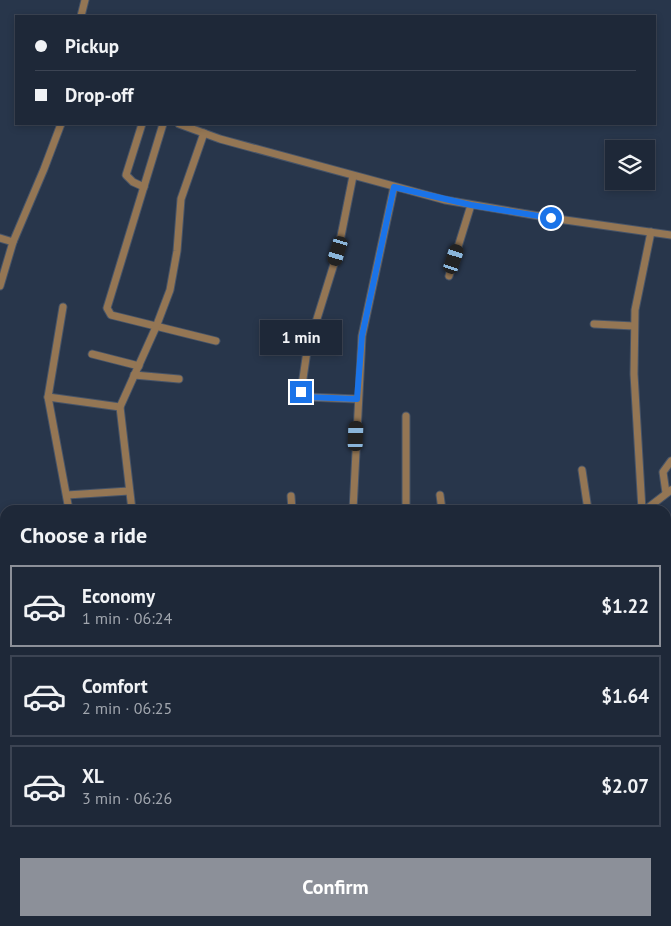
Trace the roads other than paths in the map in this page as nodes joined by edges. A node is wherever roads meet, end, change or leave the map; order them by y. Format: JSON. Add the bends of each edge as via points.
{"nodes":[{"id":1,"x":86,"y":0,"type":"edge"},
{"id":2,"x":81,"y":15,"type":"edge"},
{"id":3,"x":61,"y":125,"type":"edge"},
{"id":4,"x":142,"y":125,"type":"edge"},
{"id":5,"x":163,"y":125,"type":"edge"},
{"id":6,"x":183,"y":125,"type":"edge"},
{"id":7,"x":204,"y":133,"type":"junction"},
{"id":8,"x":353,"y":176,"type":"junction"},
{"id":9,"x":144,"y":187,"type":"junction"},
{"id":10,"x":394,"y":187,"type":"junction"},
{"id":11,"x":471,"y":205,"type":"junction"},
{"id":12,"x":651,"y":232,"type":"junction"},
{"id":13,"x":671,"y":235,"type":"edge"},
{"id":14,"x":0,"y":238,"type":"edge"},
{"id":15,"x":13,"y":242,"type":"junction"},
{"id":16,"x":449,"y":276,"type":"dead end"},
{"id":17,"x":0,"y":286,"type":"edge"},
{"id":18,"x":62,"y":308,"type":"dead end"},
{"id":19,"x":594,"y":324,"type":"dead end"},
{"id":20,"x":634,"y":326,"type":"junction"},
{"id":21,"x":156,"y":327,"type":"junction"},
{"id":22,"x":216,"y":341,"type":"dead end"},
{"id":23,"x":92,"y":354,"type":"dead end"},
{"id":24,"x":139,"y":366,"type":"junction"},
{"id":25,"x":134,"y":376,"type":"junction"},
{"id":26,"x":179,"y":379,"type":"dead end"},
{"id":27,"x":48,"y":397,"type":"junction"},
{"id":28,"x":357,"y":399,"type":"junction"},
{"id":29,"x":120,"y":407,"type":"junction"},
{"id":30,"x":406,"y":416,"type":"dead end"},
{"id":31,"x":671,"y":461,"type":"edge"},
{"id":32,"x":582,"y":470,"type":"dead end"},
{"id":33,"x":129,"y":490,"type":"junction"},
{"id":34,"x":669,"y":491,"type":"edge"},
{"id":35,"x":67,"y":495,"type":"junction"},
{"id":36,"x":440,"y":495,"type":"dead end"},
{"id":37,"x":291,"y":496,"type":"dead end"},
{"id":38,"x":68,"y":505,"type":"edge"},
{"id":39,"x":131,"y":505,"type":"edge"},
{"id":40,"x":292,"y":505,"type":"edge"},
{"id":41,"x":353,"y":505,"type":"edge"},
{"id":42,"x":406,"y":505,"type":"edge"},
{"id":43,"x":441,"y":505,"type":"edge"},
{"id":44,"x":587,"y":505,"type":"edge"},
{"id":45,"x":644,"y":505,"type":"edge"},
{"id":46,"x":651,"y":505,"type":"edge"}],
"edges":[{"from":1,"to":2,"type":"street"},
{"from":3,"to":15,"type":"street"},
{"from":4,"to":9,"type":"street","via":[[126,175]]},
{"from":5,"to":9,"type":"street"},
{"from":6,"to":7,"type":"street"},
{"from":7,"to":8,"type":"street"},
{"from":7,"to":21,"type":"street","via":[[181,199],[170,290]]},
{"from":8,"to":10,"type":"street"},
{"from":8,"to":28,"type":"street","via":[[338,251],[307,351],[301,392],[307,397]]},
{"from":9,"to":21,"type":"street","via":[[108,308],[111,315]]},
{"from":10,"to":11,"type":"street"},
{"from":10,"to":28,"type":"street","via":[[362,336]]},
{"from":11,"to":12,"type":"street"},
{"from":11,"to":16,"type":"street"},
{"from":12,"to":13,"type":"street"},
{"from":12,"to":20,"type":"street"},
{"from":14,"to":15,"type":"street"},
{"from":15,"to":17,"type":"street"},
{"from":18,"to":27,"type":"street"},
{"from":19,"to":20,"type":"street"},
{"from":20,"to":45,"type":"street","via":[[634,374]]},
{"from":21,"to":22,"type":"street"},
{"from":21,"to":24,"type":"street"},
{"from":23,"to":24,"type":"street"},
{"from":24,"to":25,"type":"street"},
{"from":25,"to":26,"type":"street"},
{"from":25,"to":29,"type":"street"},
{"from":27,"to":29,"type":"street"},
{"from":27,"to":35,"type":"street"},
{"from":28,"to":41,"type":"street"},
{"from":29,"to":33,"type":"street"},
{"from":30,"to":42,"type":"street"},
{"from":31,"to":34,"type":"street","via":[[663,472]]},
{"from":32,"to":44,"type":"street"},
{"from":33,"to":35,"type":"street"},
{"from":33,"to":39,"type":"street"},
{"from":34,"to":46,"type":"street"},
{"from":35,"to":38,"type":"street"},
{"from":36,"to":43,"type":"street"},
{"from":37,"to":40,"type":"street"}]}
